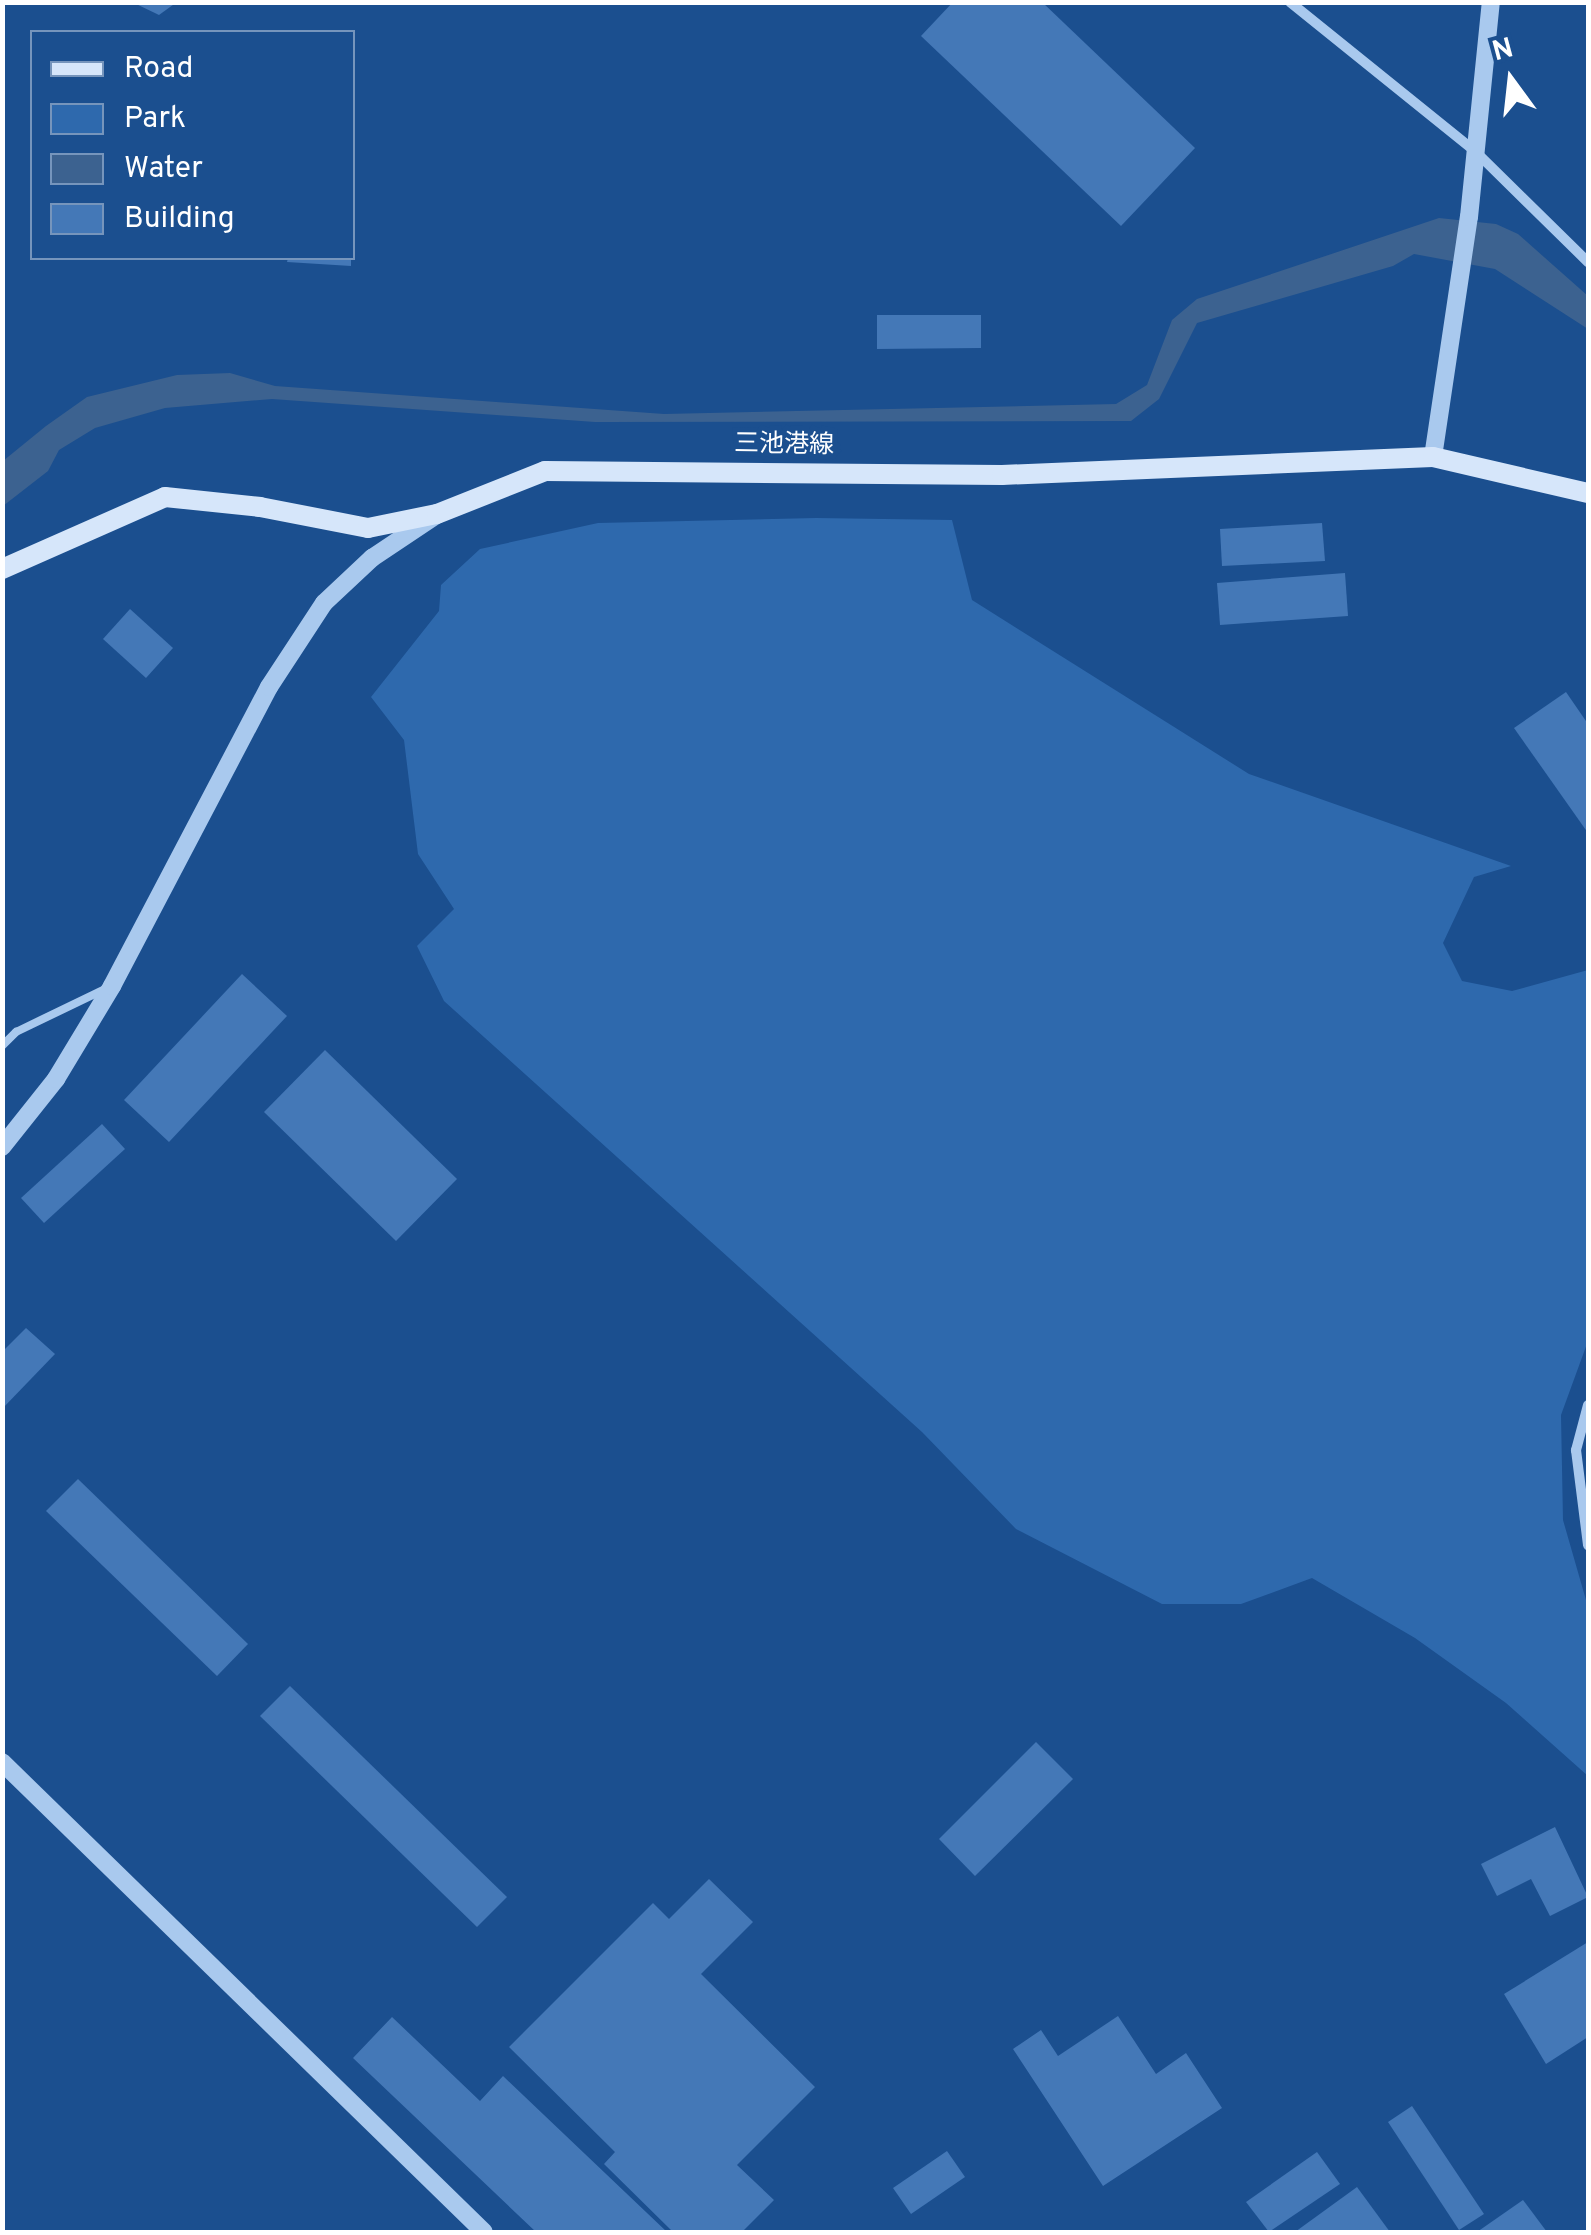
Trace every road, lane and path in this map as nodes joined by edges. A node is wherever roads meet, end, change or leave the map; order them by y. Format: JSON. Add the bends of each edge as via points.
{"nodes":[{"id":1,"x":1290,"y":2,"type":"edge"},
{"id":2,"x":1491,"y":2,"type":"edge"},
{"id":3,"x":1477,"y":154,"type":"junction"},
{"id":4,"x":1588,"y":262,"type":"edge"},
{"id":5,"x":1432,"y":456,"type":"junction"},
{"id":6,"x":1588,"y":493,"type":"edge"},
{"id":7,"x":437,"y":514,"type":"junction"},
{"id":8,"x":2,"y":569,"type":"edge"},
{"id":9,"x":112,"y":986,"type":"junction"},
{"id":10,"x":2,"y":1046,"type":"edge"},
{"id":11,"x":2,"y":1147,"type":"edge"},
{"id":12,"x":1588,"y":1406,"type":"edge"},
{"id":13,"x":1588,"y":1544,"type":"edge"},
{"id":14,"x":2,"y":1762,"type":"edge"},
{"id":15,"x":484,"y":2232,"type":"edge"}],
"edges":[{"from":1,"to":3,"type":"street"},
{"from":2,"to":3,"type":"street"},
{"from":3,"to":4,"type":"street"},
{"from":3,"to":5,"type":"street"},
{"from":5,"to":6,"type":"main road","name":"三池港線"},
{"from":5,"to":7,"type":"main road","name":"三池港線","via":[[1002,475],[545,471]]},
{"from":7,"to":8,"type":"main road","name":"三池港線","via":[[368,528],[260,506],[165,497]]},
{"from":7,"to":9,"type":"street","via":[[372,558],[324,603],[268,688]]},
{"from":9,"to":10,"type":"lane","via":[[16,1032]]},
{"from":9,"to":11,"type":"street","via":[[56,1079]]},
{"from":12,"to":13,"type":"street","via":[[1576,1450]]},
{"from":14,"to":15,"type":"street"}]}
